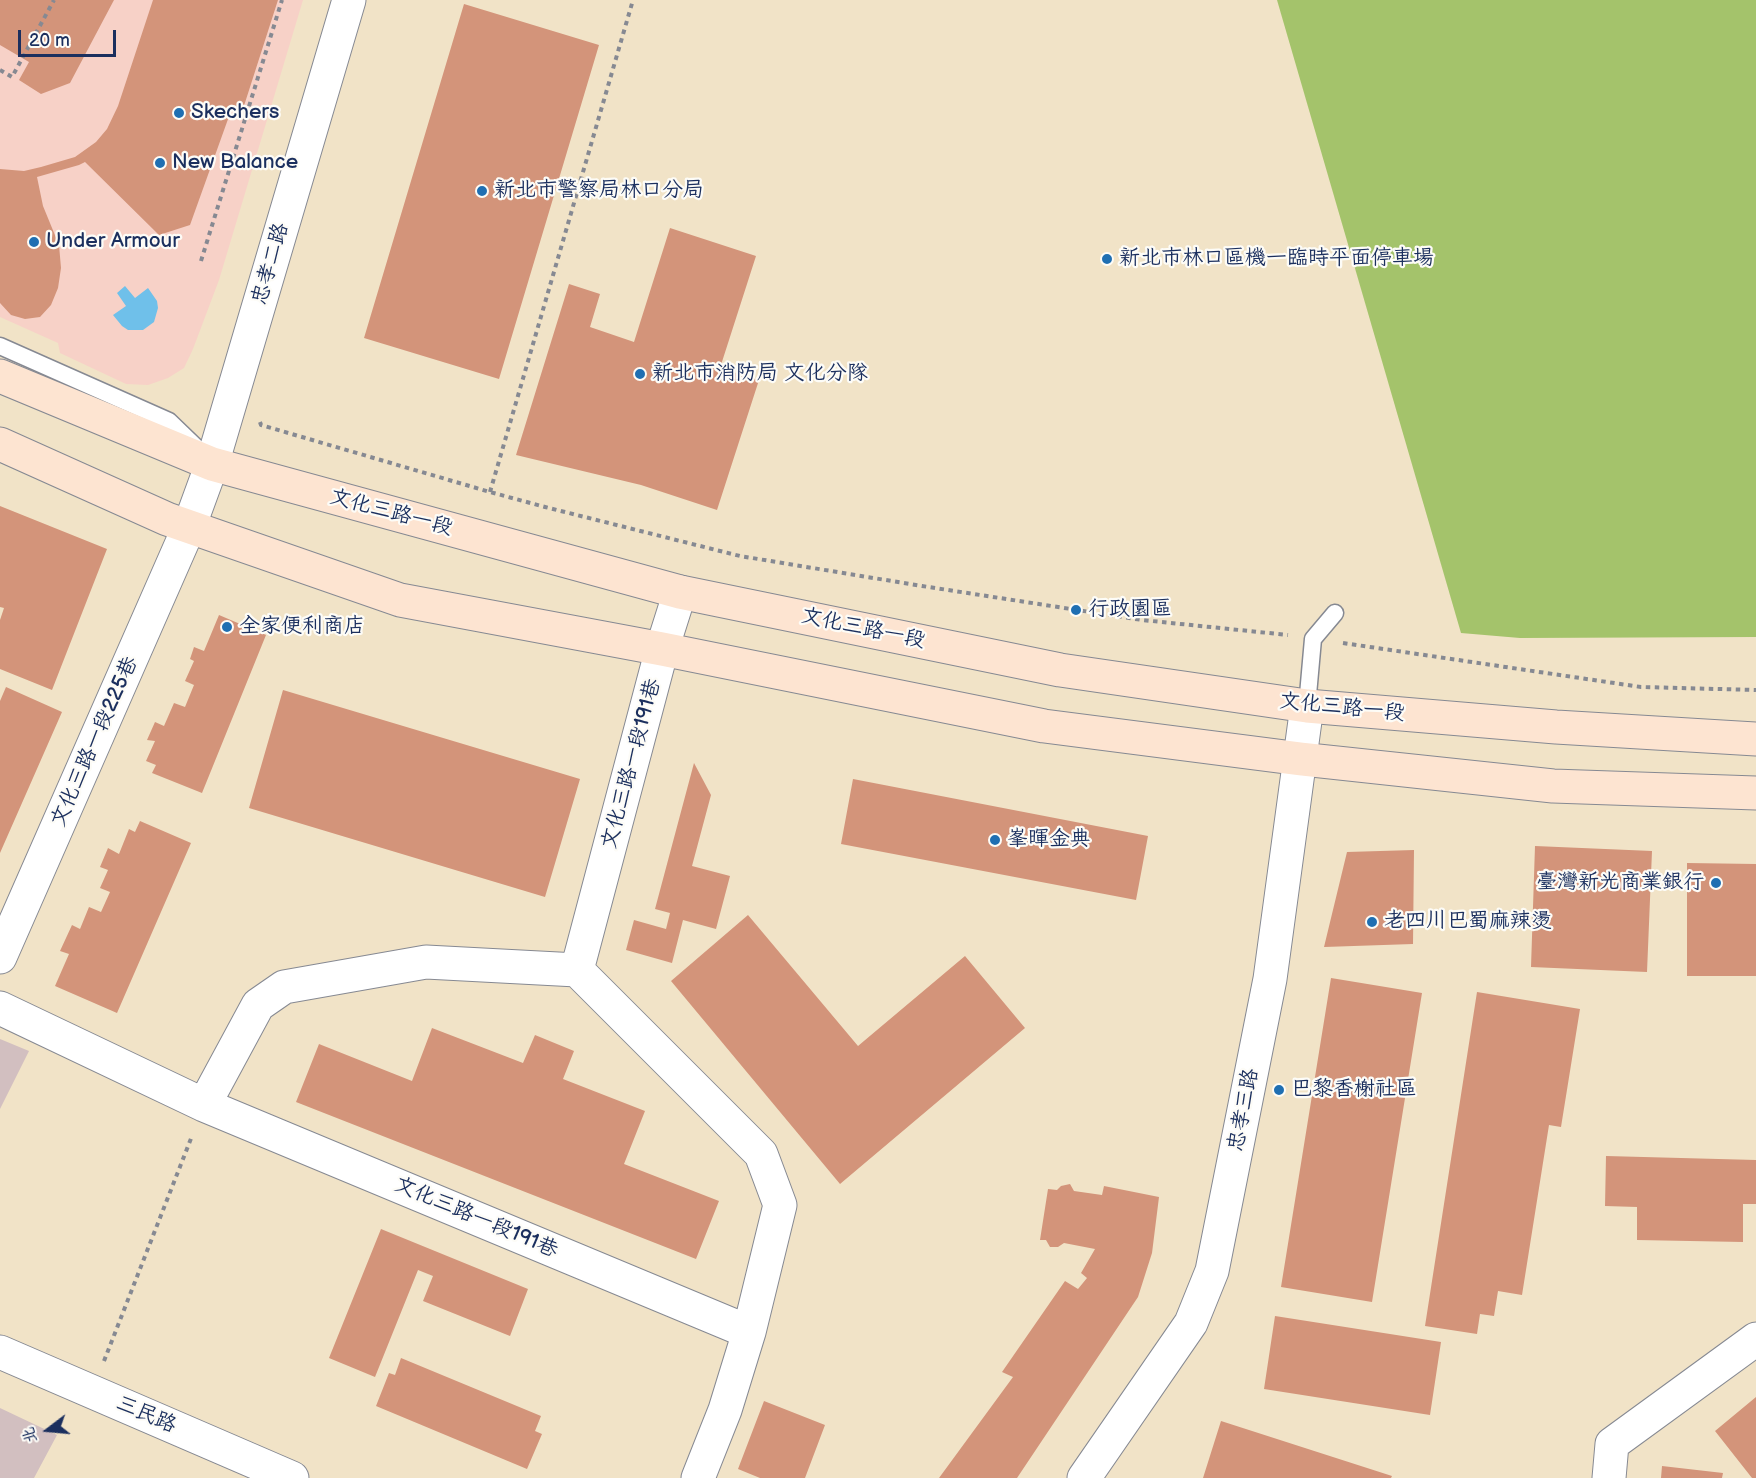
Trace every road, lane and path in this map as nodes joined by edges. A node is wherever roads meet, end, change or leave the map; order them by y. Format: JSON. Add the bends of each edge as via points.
{"nodes":[{"id":1,"x":54,"y":0,"type":"edge"},
{"id":2,"x":282,"y":0,"type":"edge"},
{"id":3,"x":349,"y":0,"type":"edge"},
{"id":4,"x":633,"y":0,"type":"edge"},
{"id":5,"x":0,"y":70,"type":"edge"},
{"id":6,"x":201,"y":261,"type":"dead end"},
{"id":7,"x":0,"y":346,"type":"edge"},
{"id":8,"x":0,"y":376,"type":"edge"},
{"id":9,"x":258,"y":416,"type":"dead end"},
{"id":10,"x":0,"y":444,"type":"edge"},
{"id":11,"x":212,"y":464,"type":"junction"},
{"id":12,"x":490,"y":492,"type":"junction"},
{"id":13,"x":189,"y":527,"type":"junction"},
{"id":14,"x":680,"y":592,"type":"junction"},
{"id":15,"x":1335,"y":613,"type":"dead end"},
{"id":16,"x":1313,"y":639,"type":"junction"},
{"id":17,"x":662,"y":649,"type":"junction"},
{"id":18,"x":1756,"y":690,"type":"edge"},
{"id":19,"x":1307,"y":706,"type":"junction"},
{"id":20,"x":1756,"y":739,"type":"edge"},
{"id":21,"x":1301,"y":759,"type":"junction"},
{"id":22,"x":1756,"y":793,"type":"edge"},
{"id":23,"x":0,"y":957,"type":"edge"},
{"id":24,"x":577,"y":970,"type":"junction"},
{"id":25,"x":0,"y":1008,"type":"edge"},
{"id":26,"x":204,"y":1105,"type":"junction"},
{"id":27,"x":749,"y":1332,"type":"junction"},
{"id":28,"x":1756,"y":1340,"type":"edge"},
{"id":29,"x":0,"y":1352,"type":"edge"},
{"id":30,"x":92,"y":1392,"type":"junction"},
{"id":31,"x":292,"y":1478,"type":"edge"},
{"id":32,"x":698,"y":1478,"type":"edge"},
{"id":33,"x":1084,"y":1478,"type":"edge"},
{"id":34,"x":1609,"y":1478,"type":"edge"}],
"edges":[{"from":1,"to":5,"type":"path","via":[[12,77]]},
{"from":2,"to":6,"type":"path"},
{"from":3,"to":11,"type":"street","name":"忠孝二路"},
{"from":4,"to":12,"type":"path"},
{"from":7,"to":11,"type":"lane","via":[[169,420]]},
{"from":8,"to":11,"type":"street","name":"文化三路一段"},
{"from":9,"to":12,"type":"path","via":[[261,425]]},
{"from":10,"to":13,"type":"street"},
{"from":11,"to":13,"type":"street","name":"忠孝二路"},
{"from":11,"to":14,"type":"street","name":"文化三路一段"},
{"from":12,"to":16,"type":"path","via":[[740,556],[1142,620]]},
{"from":13,"to":17,"type":"street","via":[[400,600]]},
{"from":13,"to":23,"type":"street","name":"文化三路一段225巷"},
{"from":14,"to":17,"type":"street","name":"文化三路一段191巷"},
{"from":14,"to":19,"type":"street","name":"文化三路一段","via":[[1060,670]]},
{"from":15,"to":16,"type":"lane"},
{"from":16,"to":18,"type":"path","via":[[1641,687]]},
{"from":16,"to":19,"type":"lane"},
{"from":17,"to":21,"type":"street","via":[[1044,726]]},
{"from":17,"to":24,"type":"street","name":"文化三路一段191巷"},
{"from":19,"to":20,"type":"street","name":"文化三路一段","via":[[1556,728]]},
{"from":19,"to":21,"type":"street","name":"忠孝三路"},
{"from":21,"to":22,"type":"street","via":[[1553,786]]},
{"from":21,"to":33,"type":"street","name":"忠孝三路","via":[[1270,980],[1212,1271],[1191,1323]]},
{"from":24,"to":26,"type":"street","via":[[426,962],[284,987],[258,1005]]},
{"from":24,"to":27,"type":"street","via":[[761,1154],[780,1205]]},
{"from":25,"to":26,"type":"street","name":"文化三路一段191巷"},
{"from":26,"to":27,"type":"street","name":"文化三路一段191巷"},
{"from":26,"to":30,"type":"path"},
{"from":27,"to":32,"type":"street","via":[[725,1410]]},
{"from":28,"to":34,"type":"street","via":[[1611,1444]]},
{"from":29,"to":30,"type":"street","name":"三民路"},
{"from":30,"to":31,"type":"street","name":"三民路"}]}
